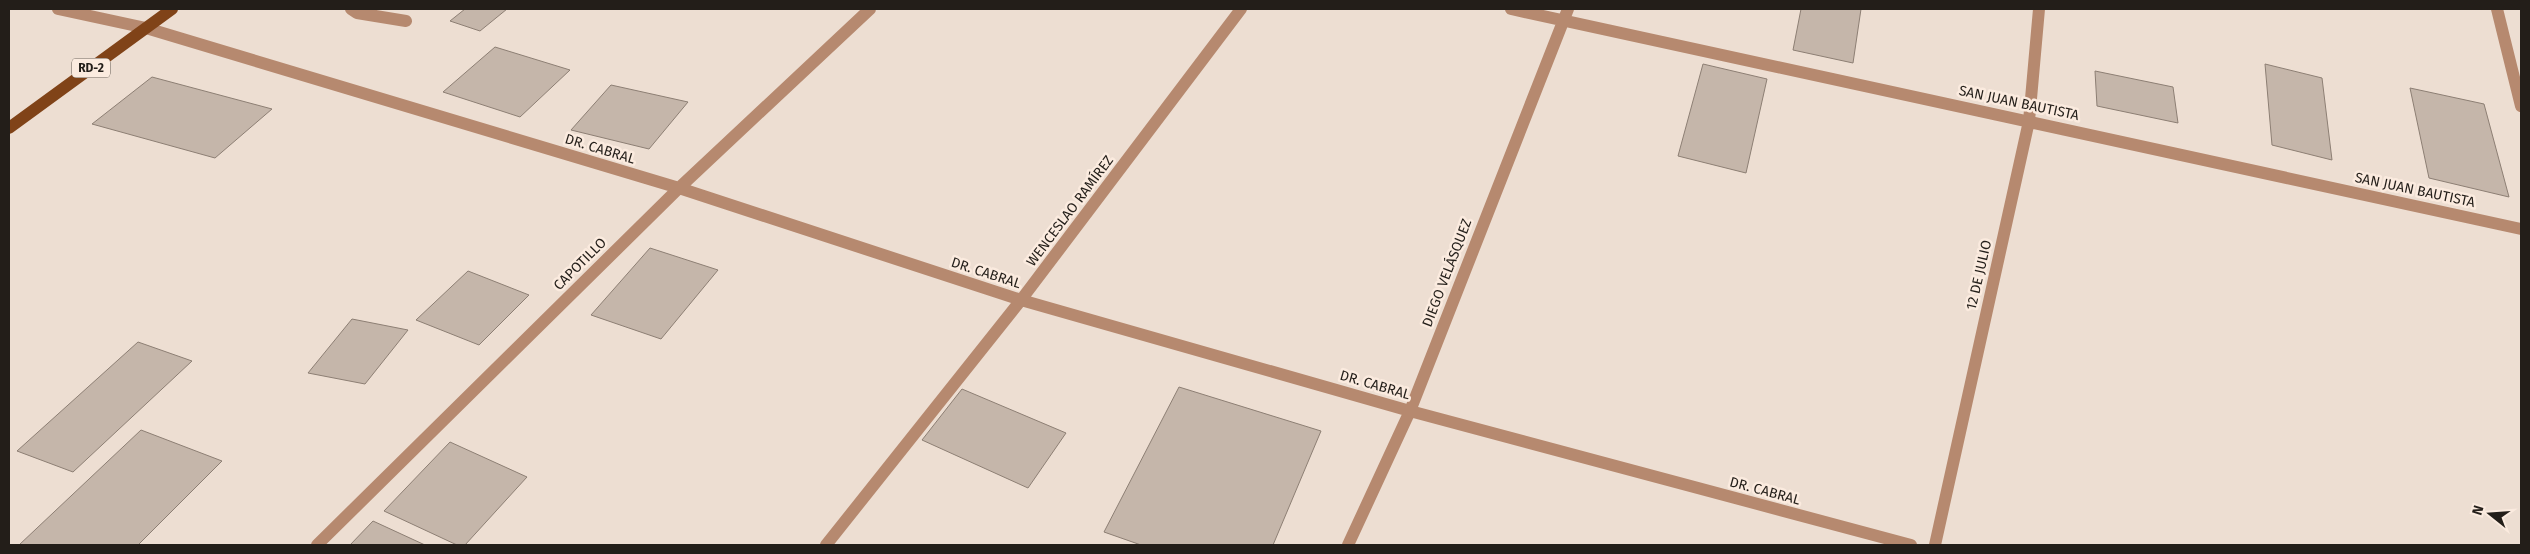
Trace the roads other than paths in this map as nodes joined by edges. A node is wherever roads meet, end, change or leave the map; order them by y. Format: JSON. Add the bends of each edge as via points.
{"nodes":[{"id":1,"x":58,"y":9,"type":"edge"},
{"id":2,"x":172,"y":9,"type":"edge"},
{"id":3,"x":351,"y":9,"type":"edge"},
{"id":4,"x":870,"y":9,"type":"edge"},
{"id":5,"x":1241,"y":9,"type":"edge"},
{"id":6,"x":1511,"y":9,"type":"edge"},
{"id":7,"x":1568,"y":9,"type":"edge"},
{"id":8,"x":2039,"y":9,"type":"edge"},
{"id":9,"x":2497,"y":9,"type":"edge"},
{"id":10,"x":406,"y":20,"type":"dead end"},
{"id":11,"x":1562,"y":21,"type":"junction"},
{"id":12,"x":146,"y":28,"type":"junction"},
{"id":13,"x":2521,"y":106,"type":"edge"},
{"id":14,"x":2029,"y":121,"type":"junction"},
{"id":15,"x":9,"y":128,"type":"edge"},
{"id":16,"x":678,"y":188,"type":"junction"},
{"id":17,"x":2521,"y":228,"type":"edge"},
{"id":18,"x":1021,"y":300,"type":"junction"},
{"id":19,"x":1410,"y":411,"type":"junction"},
{"id":20,"x":317,"y":545,"type":"edge"},
{"id":21,"x":826,"y":545,"type":"edge"},
{"id":22,"x":1348,"y":545,"type":"edge"},
{"id":23,"x":1911,"y":545,"type":"edge"},
{"id":24,"x":1935,"y":545,"type":"edge"}],
"edges":[{"from":1,"to":12,"type":"street","name":"DR. CABRAL"},
{"from":2,"to":12,"type":"main road","number":"RD-2"},
{"from":3,"to":10,"type":"street","via":[[357,13]]},
{"from":4,"to":16,"type":"street","name":"CAPOTILLO"},
{"from":5,"to":18,"type":"street","name":"WENCESLAO RAMÍREZ"},
{"from":6,"to":11,"type":"street","name":"SAN JUAN BAUTISTA"},
{"from":7,"to":11,"type":"street","name":"DIEGO VELÁSQUEZ"},
{"from":8,"to":14,"type":"street","name":"12 DE JULIO"},
{"from":9,"to":13,"type":"street"},
{"from":11,"to":14,"type":"street","name":"SAN JUAN BAUTISTA"},
{"from":11,"to":19,"type":"street","name":"DIEGO VELÁSQUEZ"},
{"from":12,"to":15,"type":"main road","number":"RD-2"},
{"from":12,"to":16,"type":"street","name":"DR. CABRAL"},
{"from":14,"to":17,"type":"street","name":"SAN JUAN BAUTISTA"},
{"from":14,"to":24,"type":"street","name":"12 DE JULIO"},
{"from":16,"to":18,"type":"street","name":"DR. CABRAL"},
{"from":16,"to":20,"type":"street","name":"CAPOTILLO"},
{"from":18,"to":19,"type":"street","name":"DR. CABRAL"},
{"from":18,"to":21,"type":"street","name":"WENCESLAO RAMÍREZ"},
{"from":19,"to":22,"type":"street","name":"DIEGO VELÁSQUEZ"},
{"from":19,"to":23,"type":"street","name":"DR. CABRAL"}]}
